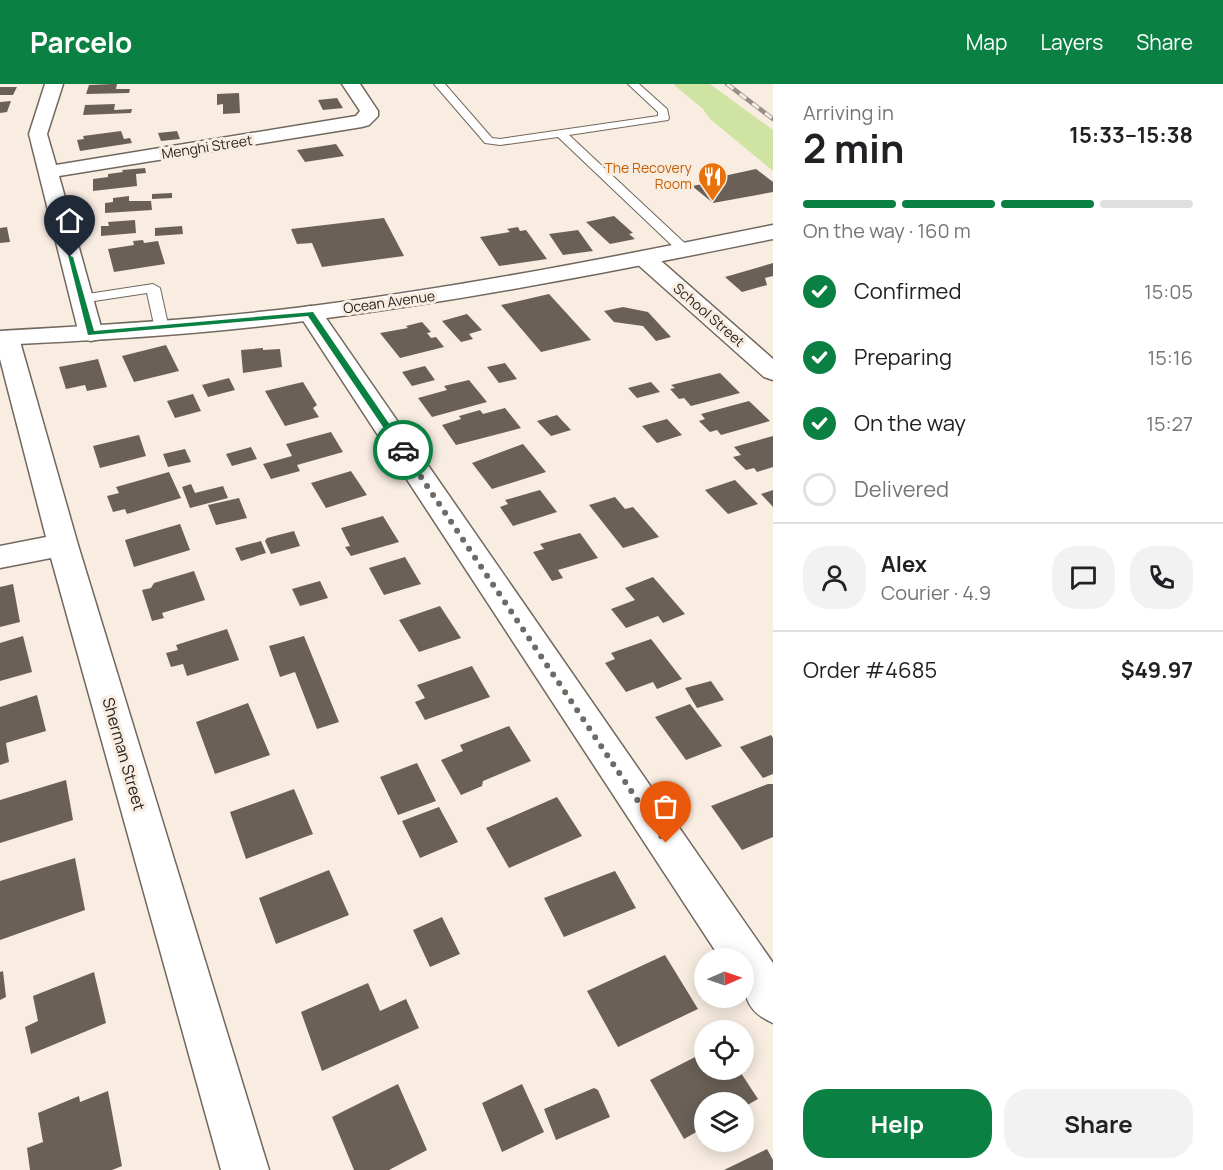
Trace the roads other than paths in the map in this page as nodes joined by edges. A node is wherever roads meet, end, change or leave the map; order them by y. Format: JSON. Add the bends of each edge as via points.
{"nodes":[{"id":1,"x":54,"y":84,"type":"edge"},
{"id":2,"x":351,"y":84,"type":"edge"},
{"id":3,"x":439,"y":84,"type":"edge"},
{"id":4,"x":633,"y":84,"type":"edge"},
{"id":5,"x":561,"y":134,"type":"junction"},
{"id":6,"x":47,"y":172,"type":"junction"},
{"id":7,"x":773,"y":232,"type":"edge"},
{"id":8,"x":685,"y":250,"type":"junction"},
{"id":9,"x":644,"y":258,"type":"junction"},
{"id":10,"x":81,"y":299,"type":"junction"},
{"id":11,"x":310,"y":313,"type":"junction"},
{"id":12,"x":162,"y":328,"type":"junction"},
{"id":13,"x":91,"y":334,"type":"junction"},
{"id":14,"x":3,"y":338,"type":"edge"},
{"id":15,"x":773,"y":372,"type":"edge"},
{"id":16,"x":63,"y":544,"type":"junction"},
{"id":17,"x":0,"y":557,"type":"edge"},
{"id":18,"x":773,"y":1001,"type":"edge"},
{"id":19,"x":245,"y":1170,"type":"edge"}],
"edges":[{"from":1,"to":6,"type":"street","via":[[38,134]]},
{"from":2,"to":6,"type":"street","name":"Menghi Street","via":[[369,111],[366,118],[346,125]]},
{"from":3,"to":5,"type":"lane","via":[[489,141]]},
{"from":4,"to":5,"type":"lane","via":[[663,111],[664,118]]},
{"from":5,"to":8,"type":"lane"},
{"from":6,"to":10,"type":"street"},
{"from":7,"to":8,"type":"street","name":"Ocean Avenue"},
{"from":8,"to":9,"type":"street","name":"Ocean Avenue"},
{"from":9,"to":11,"type":"street","name":"Ocean Avenue"},
{"from":9,"to":15,"type":"street","name":"School Street"},
{"from":10,"to":12,"type":"lane","via":[[153,288]]},
{"from":10,"to":13,"type":"street"},
{"from":11,"to":12,"type":"street","name":"Ocean Avenue"},
{"from":11,"to":18,"type":"street"},
{"from":12,"to":13,"type":"street","name":"Ocean Avenue"},
{"from":13,"to":14,"type":"street","name":"Ocean Avenue"},
{"from":14,"to":16,"type":"street","name":"Sherman Street"},
{"from":16,"to":17,"type":"street"},
{"from":16,"to":19,"type":"street","name":"Sherman Street"}]}
